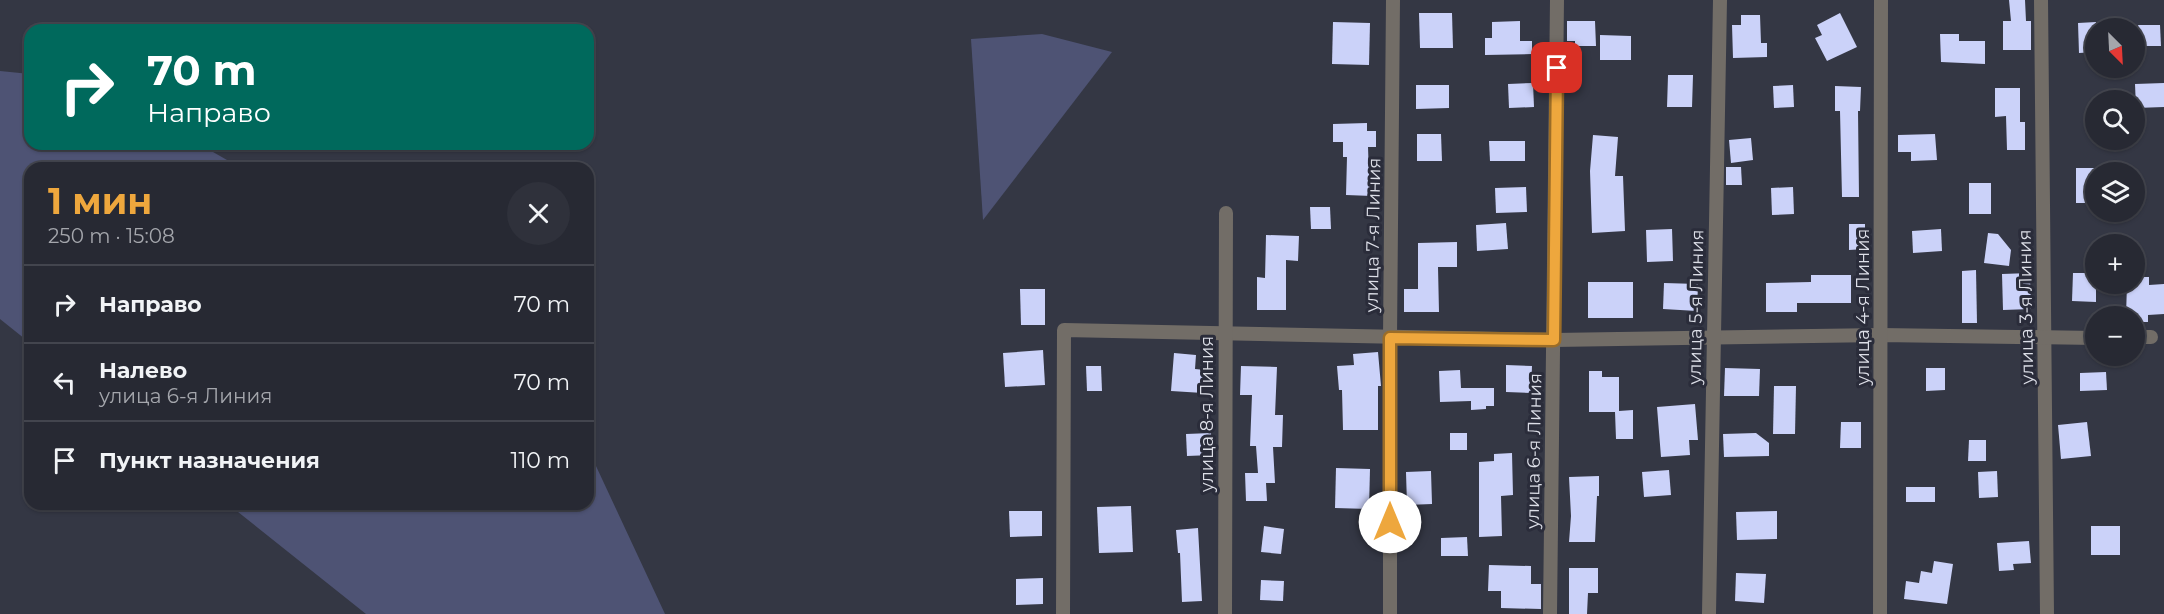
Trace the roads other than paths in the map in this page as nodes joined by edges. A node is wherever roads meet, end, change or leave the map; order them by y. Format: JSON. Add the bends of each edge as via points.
{"nodes":[{"id":1,"x":1393,"y":0,"type":"edge"},
{"id":2,"x":1557,"y":0,"type":"edge"},
{"id":3,"x":1720,"y":0,"type":"edge"},
{"id":4,"x":1881,"y":0,"type":"edge"},
{"id":5,"x":2041,"y":0,"type":"edge"},
{"id":6,"x":1226,"y":213,"type":"dead end"},
{"id":7,"x":1225,"y":333,"type":"junction"},
{"id":8,"x":1881,"y":335,"type":"junction"},
{"id":9,"x":2145,"y":337,"type":"edge"},
{"id":10,"x":2151,"y":337,"type":"dead end"},
{"id":11,"x":1390,"y":338,"type":"junction"},
{"id":12,"x":2085,"y":338,"type":"edge"},
{"id":13,"x":1714,"y":339,"type":"junction"},
{"id":14,"x":2044,"y":339,"type":"junction"},
{"id":15,"x":1554,"y":340,"type":"junction"},
{"id":16,"x":1063,"y":614,"type":"edge"},
{"id":17,"x":1226,"y":614,"type":"edge"},
{"id":18,"x":1389,"y":614,"type":"edge"},
{"id":19,"x":1550,"y":614,"type":"edge"},
{"id":20,"x":1709,"y":614,"type":"edge"},
{"id":21,"x":1880,"y":614,"type":"edge"},
{"id":22,"x":2047,"y":614,"type":"edge"}],
"edges":[{"from":1,"to":11,"type":"street","name":"улица 7-я Линия"},
{"from":2,"to":15,"type":"street","name":"улица 6-я Линия"},
{"from":3,"to":13,"type":"street","name":"улица 5-я Линия"},
{"from":4,"to":8,"type":"street","name":"улица 4-я Линия"},
{"from":5,"to":14,"type":"street","name":"улица 3-я Линия"},
{"from":6,"to":7,"type":"street","name":"улица 8-я Линия"},
{"from":7,"to":11,"type":"street"},
{"from":7,"to":16,"type":"street","via":[[1064,330]]},
{"from":7,"to":17,"type":"street","name":"улица 8-я Линия"},
{"from":8,"to":13,"type":"street"},
{"from":8,"to":14,"type":"street"},
{"from":8,"to":21,"type":"street","name":"улица 4-я Линия"},
{"from":9,"to":10,"type":"street"},
{"from":11,"to":15,"type":"street"},
{"from":11,"to":18,"type":"street","name":"улица 7-я Линия"},
{"from":12,"to":14,"type":"street"},
{"from":13,"to":15,"type":"street"},
{"from":13,"to":20,"type":"street","name":"улица 5-я Линия"},
{"from":14,"to":22,"type":"street","name":"улица 3-я Линия"},
{"from":15,"to":19,"type":"street","name":"улица 6-я Линия"}]}
